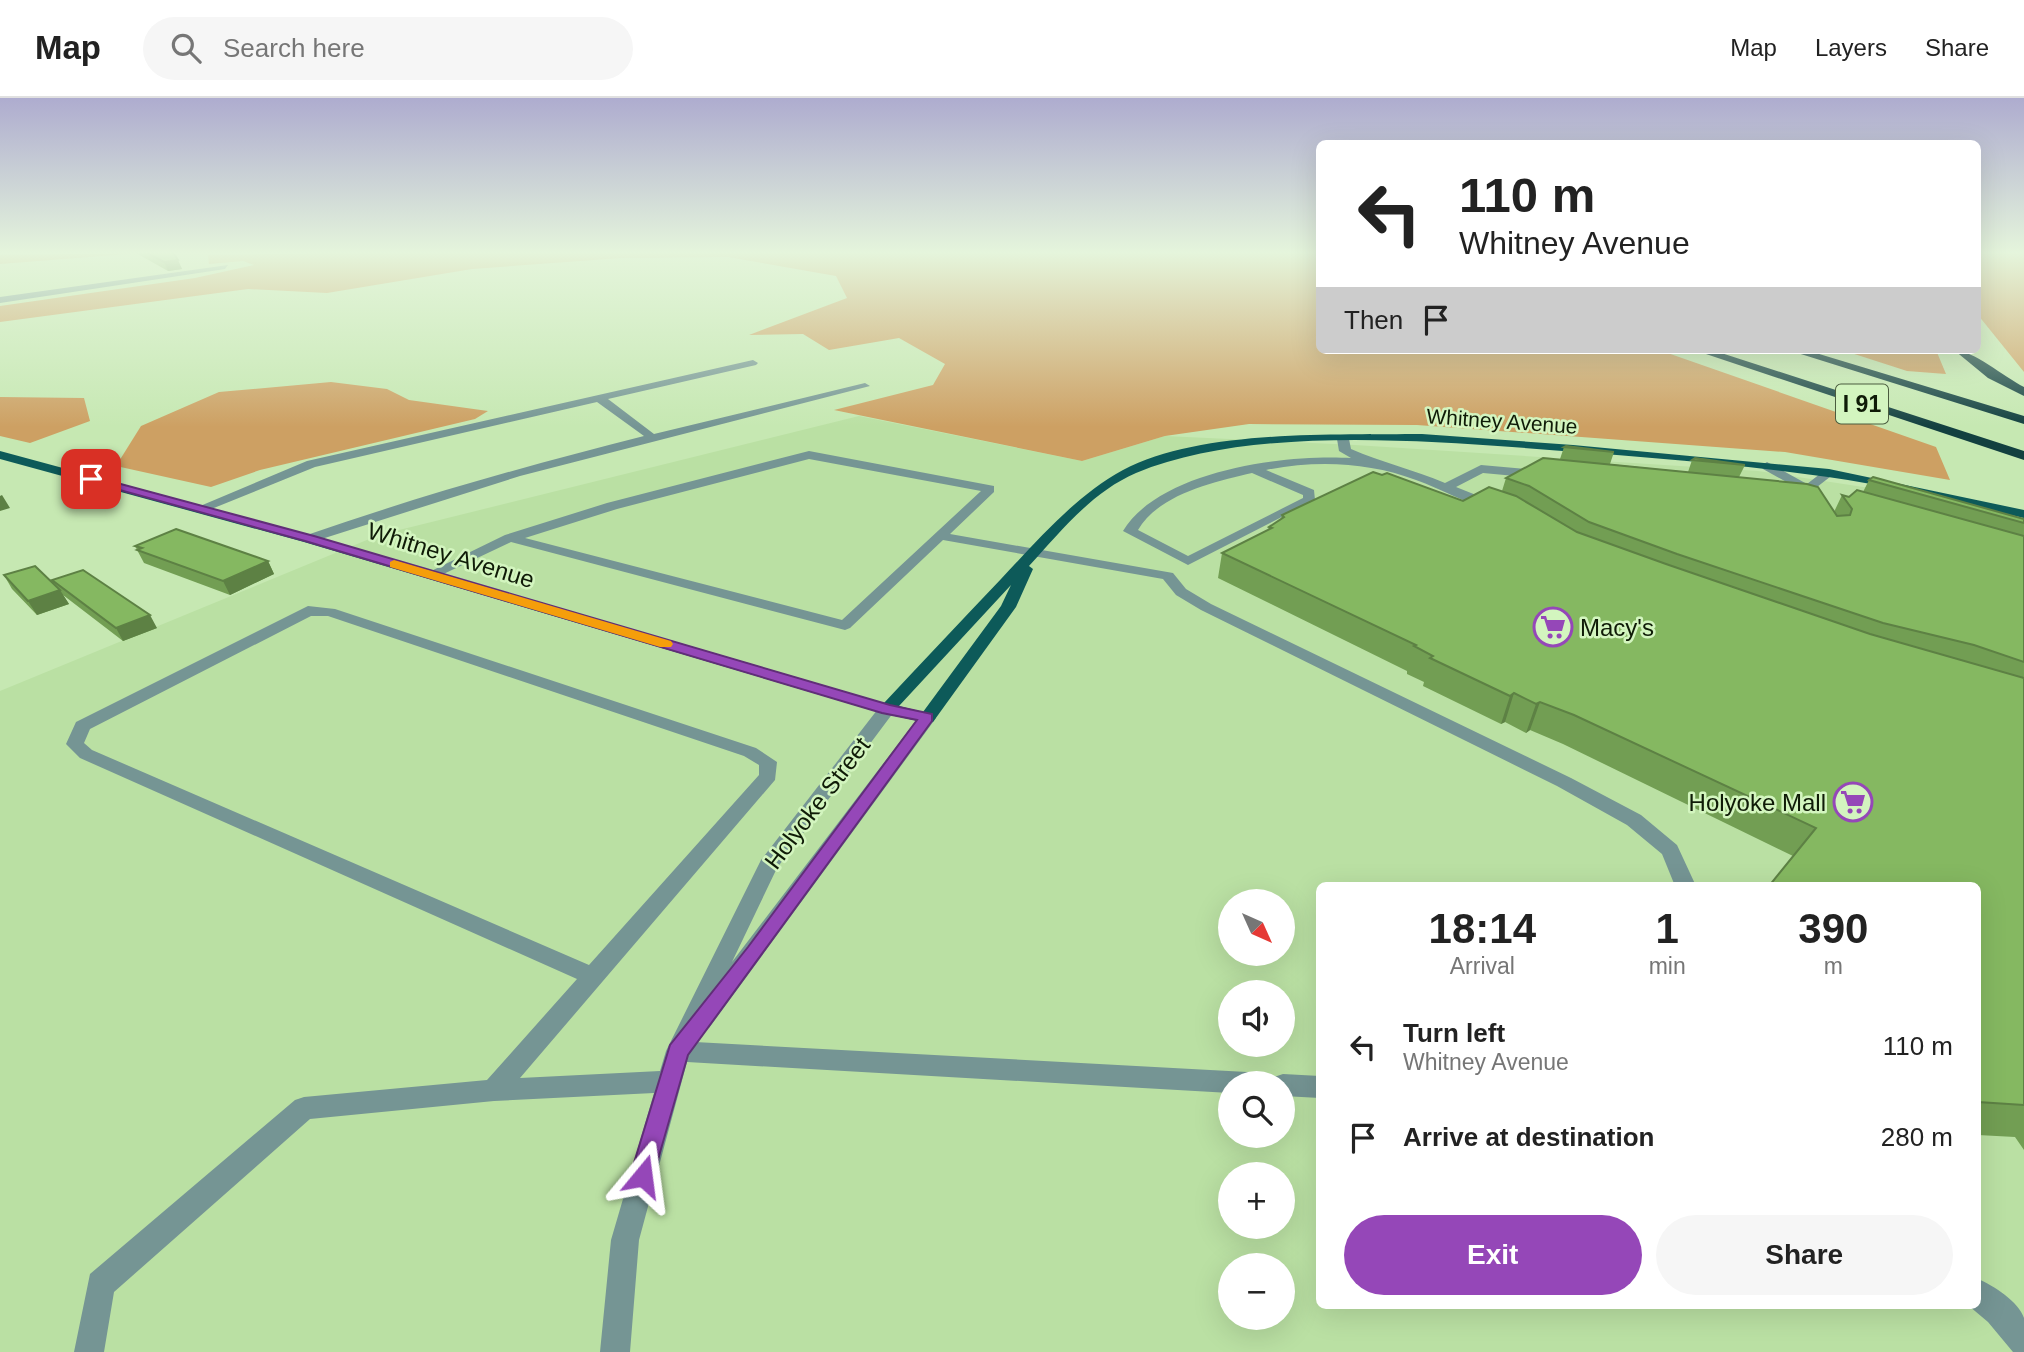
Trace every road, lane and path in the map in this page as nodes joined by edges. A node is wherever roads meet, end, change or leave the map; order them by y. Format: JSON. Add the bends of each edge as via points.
{"nodes":[{"id":1,"x":1694,"y":354,"type":"edge"},
{"id":2,"x":1712,"y":354,"type":"edge"},
{"id":3,"x":1807,"y":354,"type":"edge"},
{"id":4,"x":1965,"y":354,"type":"edge"},
{"id":5,"x":752,"y":363,"type":"dead end"},
{"id":6,"x":865,"y":386,"type":"dead end"},
{"id":7,"x":2024,"y":392,"type":"edge"},
{"id":8,"x":600,"y":398,"type":"junction"},
{"id":9,"x":2024,"y":420,"type":"edge"},
{"id":10,"x":1939,"y":429,"type":"junction"},
{"id":11,"x":653,"y":438,"type":"junction"},
{"id":12,"x":1343,"y":439,"type":"junction"},
{"id":13,"x":0,"y":455,"type":"edge"},
{"id":14,"x":2024,"y":456,"type":"edge"},
{"id":15,"x":1377,"y":464,"type":"junction"},
{"id":16,"x":1767,"y":466,"type":"junction"},
{"id":17,"x":1252,"y":469,"type":"junction"},
{"id":18,"x":1548,"y":475,"type":"edge"},
{"id":19,"x":1825,"y":478,"type":"junction"},
{"id":20,"x":1444,"y":488,"type":"junction"},
{"id":21,"x":198,"y":509,"type":"junction"},
{"id":22,"x":1503,"y":511,"type":"edge"},
{"id":23,"x":2024,"y":516,"type":"edge"},
{"id":24,"x":941,"y":536,"type":"junction"},
{"id":25,"x":510,"y":538,"type":"junction"},
{"id":26,"x":309,"y":539,"type":"junction"},
{"id":27,"x":1034,"y":553,"type":"junction"},
{"id":28,"x":1188,"y":561,"type":"junction"},
{"id":29,"x":430,"y":575,"type":"junction"},
{"id":30,"x":1168,"y":576,"type":"junction"},
{"id":31,"x":887,"y":709,"type":"junction"},
{"id":32,"x":927,"y":718,"type":"junction"},
{"id":33,"x":1684,"y":882,"type":"edge"},
{"id":34,"x":594,"y":977,"type":"junction"},
{"id":35,"x":678,"y":1051,"type":"junction"},
{"id":36,"x":670,"y":1081,"type":"junction"},
{"id":37,"x":1218,"y":1081,"type":"edge"},
{"id":38,"x":1295,"y":1086,"type":"edge"},
{"id":39,"x":1316,"y":1087,"type":"edge"},
{"id":40,"x":494,"y":1090,"type":"junction"},
{"id":41,"x":1981,"y":1296,"type":"edge"},
{"id":42,"x":2024,"y":1342,"type":"edge"},
{"id":43,"x":89,"y":1352,"type":"edge"},
{"id":44,"x":615,"y":1352,"type":"edge"}],
"edges":[{"from":1,"to":10,"type":"highway"},
{"from":2,"to":10,"type":"highway","number":"I 91"},
{"from":3,"to":9,"type":"highway","number":"I 91"},
{"from":4,"to":7,"type":"highway"},
{"from":5,"to":8,"type":"street"},
{"from":6,"to":11,"type":"street"},
{"from":8,"to":11,"type":"street"},
{"from":8,"to":21,"type":"street","via":[[311,464]]},
{"from":10,"to":14,"type":"highway","number":"I 91"},
{"from":11,"to":26,"type":"street","via":[[419,500]]},
{"from":12,"to":15,"type":"street","via":[[1345,452]]},
{"from":12,"to":16,"type":"main road","name":"Whitney Avenue","via":[[1422,437]]},
{"from":12,"to":27,"type":"main road","name":"Whitney Avenue","via":[[1221,446],[1149,465],[1092,494],[1062,519]]},
{"from":13,"to":21,"type":"main road","name":"Whitney Avenue"},
{"from":15,"to":17,"type":"street","via":[[1288,462]]},
{"from":15,"to":20,"type":"street"},
{"from":16,"to":19,"type":"main road","name":"Whitney Avenue"},
{"from":16,"to":19,"type":"street","via":[[1808,490]]},
{"from":17,"to":28,"type":"street","via":[[1310,493],[1309,500]]},
{"from":17,"to":28,"type":"street","via":[[1202,483],[1138,514],[1130,531]]},
{"from":18,"to":20,"type":"street","via":[[1481,469]]},
{"from":19,"to":23,"type":"main road","name":"Whitney Avenue"},
{"from":20,"to":22,"type":"street"},
{"from":21,"to":26,"type":"main road","name":"Whitney Avenue"},
{"from":24,"to":25,"type":"street","via":[[845,625]]},
{"from":24,"to":25,"type":"street","via":[[990,489],[809,455],[612,506]]},
{"from":24,"to":27,"type":"street"},
{"from":25,"to":29,"type":"street"},
{"from":26,"to":29,"type":"main road","name":"Whitney Avenue"},
{"from":27,"to":30,"type":"street"},
{"from":27,"to":31,"type":"main road","name":"Whitney Avenue"},
{"from":27,"to":32,"type":"main road","name":"Whitney Avenue","via":[[1008,607]]},
{"from":28,"to":30,"type":"street"},
{"from":29,"to":31,"type":"main road","name":"Whitney Avenue"},
{"from":30,"to":33,"type":"street","via":[[1197,603],[1634,820],[1670,850]]},
{"from":31,"to":32,"type":"main road","name":"Whitney Avenue"},
{"from":31,"to":35,"type":"street","name":"Holyoke Street","via":[[768,865]]},
{"from":32,"to":35,"type":"street","name":"Holyoke Street"},
{"from":34,"to":34,"type":"street","via":[[768,776],[768,762],[750,752],[330,612],[308,611],[82,726],[75,744],[86,754]]},
{"from":34,"to":40,"type":"street"},
{"from":35,"to":36,"type":"street","name":"Holyoke Street"},
{"from":35,"to":37,"type":"street"},
{"from":36,"to":40,"type":"street"},
{"from":36,"to":44,"type":"street","name":"Holyoke Street","via":[[625,1240]]},
{"from":38,"to":39,"type":"street"},
{"from":40,"to":43,"type":"street","via":[[304,1108],[100,1284]]},
{"from":41,"to":42,"type":"street"}]}
